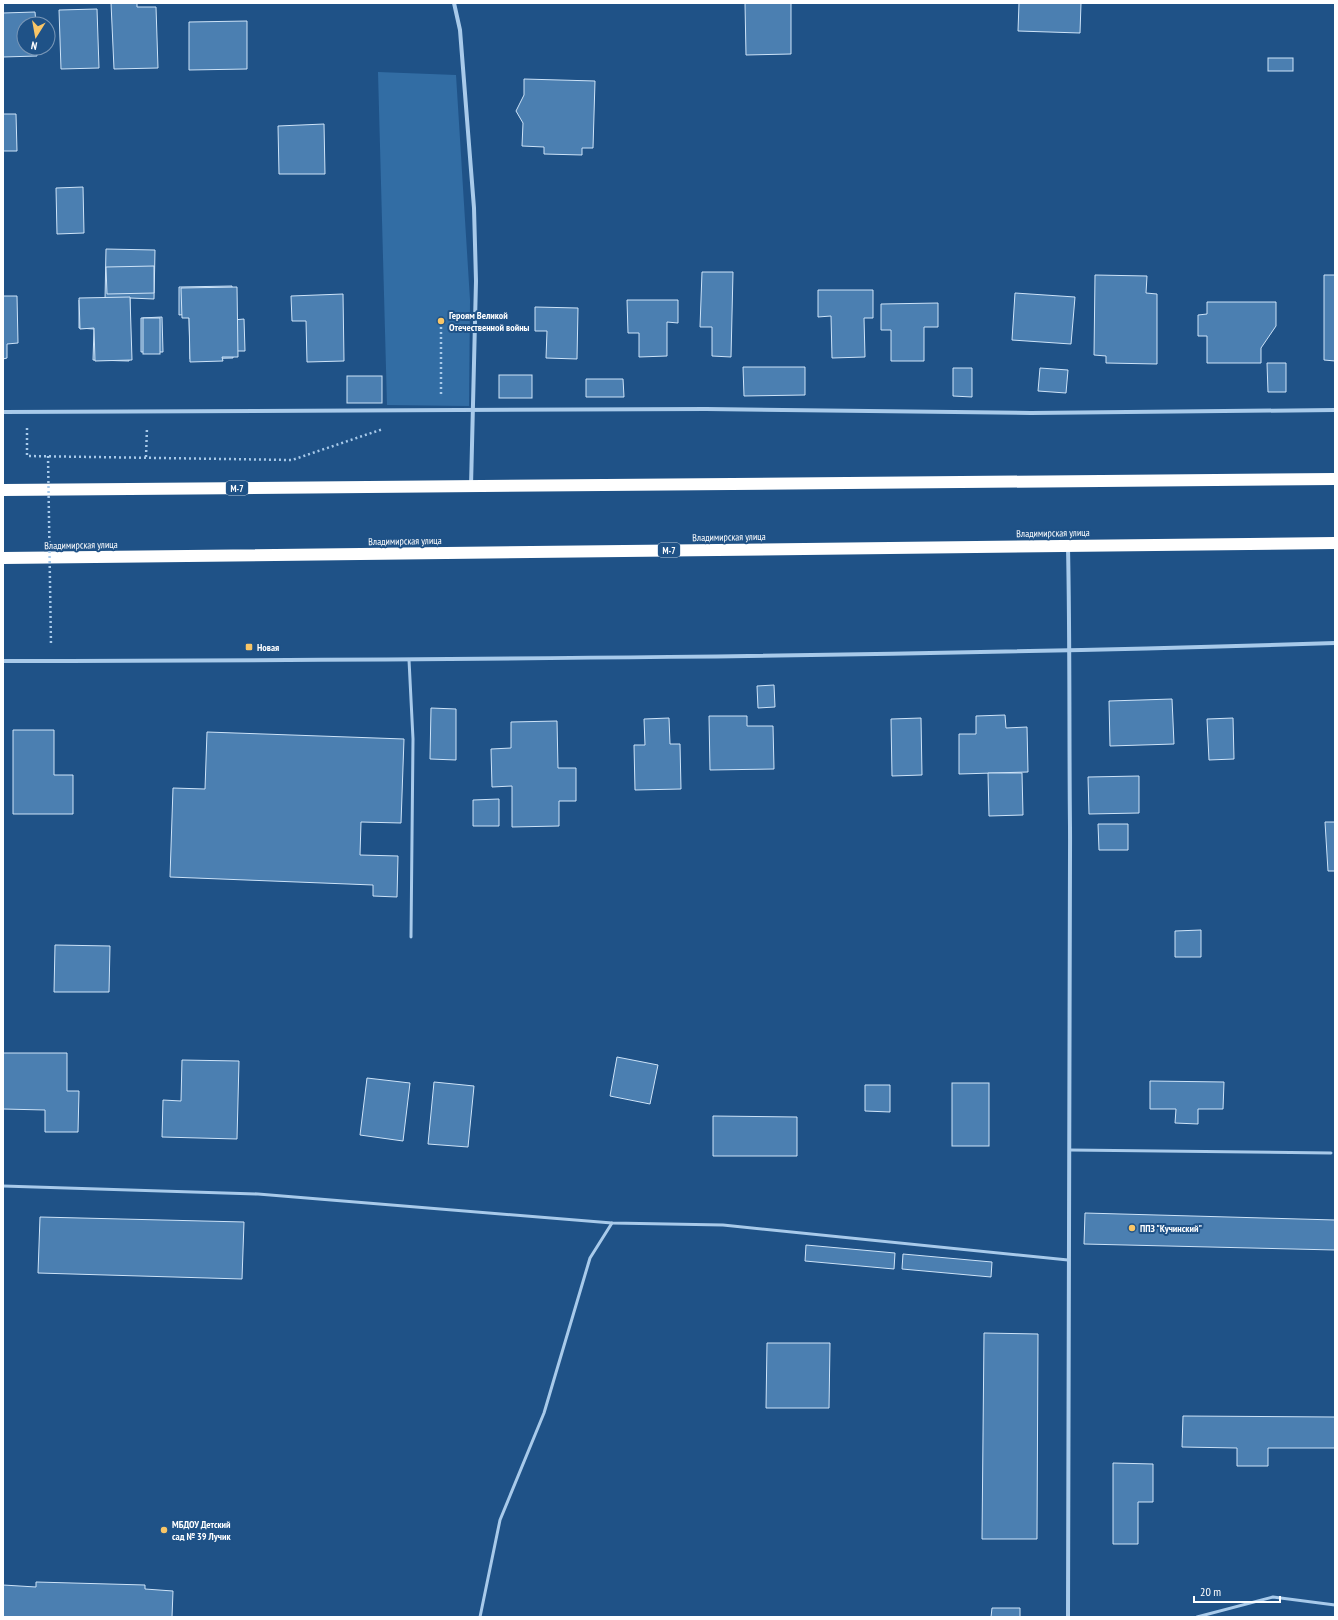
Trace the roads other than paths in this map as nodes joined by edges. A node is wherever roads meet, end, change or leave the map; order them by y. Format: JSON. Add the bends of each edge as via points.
{"nodes":[{"id":1,"x":454,"y":3,"type":"edge"},
{"id":2,"x":473,"y":410,"type":"junction"},
{"id":3,"x":1335,"y":410,"type":"edge"},
{"id":4,"x":3,"y":412,"type":"edge"},
{"id":5,"x":1335,"y":479,"type":"edge"},
{"id":6,"x":471,"y":486,"type":"junction"},
{"id":7,"x":3,"y":490,"type":"edge"},
{"id":8,"x":1335,"y":543,"type":"edge"},
{"id":9,"x":1068,"y":545,"type":"junction"},
{"id":10,"x":3,"y":558,"type":"edge"},
{"id":11,"x":1335,"y":643,"type":"edge"},
{"id":12,"x":1070,"y":652,"type":"junction"},
{"id":13,"x":3,"y":660,"type":"edge"},
{"id":14,"x":409,"y":660,"type":"junction"},
{"id":15,"x":411,"y":937,"type":"dead end"},
{"id":16,"x":1070,"y":1150,"type":"junction"},
{"id":17,"x":1331,"y":1153,"type":"dead end"},
{"id":18,"x":3,"y":1186,"type":"edge"},
{"id":19,"x":612,"y":1224,"type":"junction"},
{"id":20,"x":1068,"y":1260,"type":"junction"},
{"id":21,"x":1335,"y":1605,"type":"edge"},
{"id":22,"x":480,"y":1617,"type":"edge"},
{"id":23,"x":1068,"y":1617,"type":"edge"},
{"id":24,"x":1197,"y":1617,"type":"edge"}],
"edges":[{"from":1,"to":2,"type":"street","via":[[460,30],[474,208],[476,281]]},
{"from":2,"to":3,"type":"street","via":[[706,409],[1031,413]]},
{"from":2,"to":4,"type":"street"},
{"from":2,"to":6,"type":"street"},
{"from":5,"to":6,"type":"highway","number":"М-7"},
{"from":6,"to":7,"type":"highway","number":"М-7"},
{"from":8,"to":9,"type":"highway","name":"Владимирская улица","number":"М-7"},
{"from":9,"to":10,"type":"highway","name":"Владимирская улица","number":"М-7"},
{"from":9,"to":12,"type":"street"},
{"from":11,"to":12,"type":"street"},
{"from":12,"to":14,"type":"street"},
{"from":12,"to":16,"type":"street"},
{"from":13,"to":14,"type":"street"},
{"from":14,"to":15,"type":"lane","via":[[413,739]]},
{"from":16,"to":17,"type":"lane"},
{"from":16,"to":20,"type":"street"},
{"from":18,"to":19,"type":"lane","via":[[258,1194]]},
{"from":19,"to":20,"type":"lane","via":[[723,1225]]},
{"from":19,"to":22,"type":"lane","via":[[590,1258],[544,1413],[500,1520]]},
{"from":20,"to":23,"type":"street"},
{"from":21,"to":24,"type":"lane","via":[[1272,1596]]}]}
